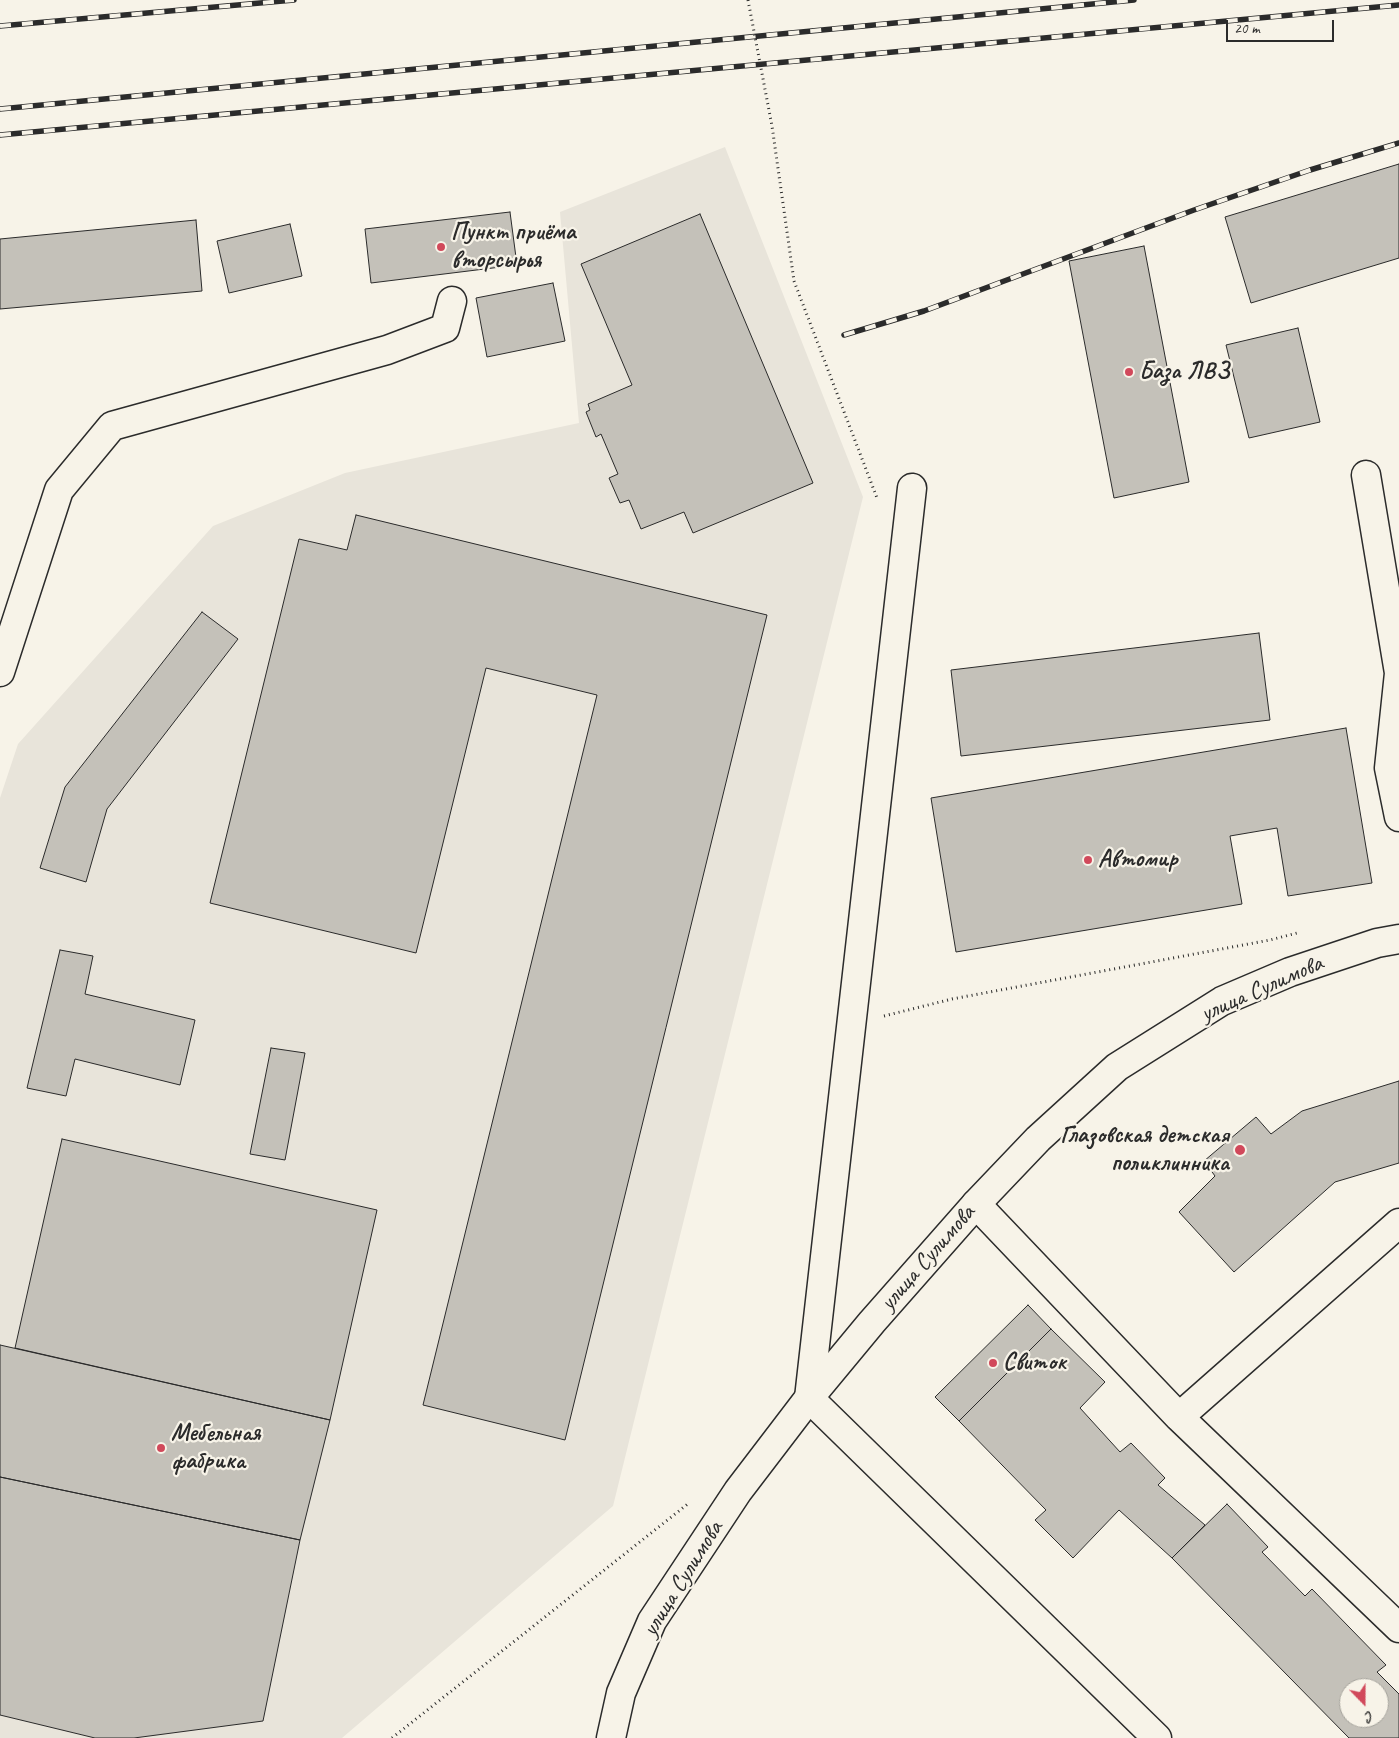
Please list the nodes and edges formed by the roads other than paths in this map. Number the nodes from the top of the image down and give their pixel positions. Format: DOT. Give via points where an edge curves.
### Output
graph roads {
  1 [pos="452,302"];
  2 [pos="1366,475"];
  3 [pos="912,488"];
  4 [pos="0,672"];
  5 [pos="1399,817"];
  6 [pos="1399,939"];
  7 [pos="976,1204"];
  8 [pos="1399,1224"];
  9 [pos="810,1398"];
  10 [pos="1179,1417"];
  11 [pos="1399,1628"];
  12 [pos="611,1738"];
  13 [pos="1157,1738"];
  1 -- 4 [label="main road" via="445,328 387,350 112,426 58,490"];
  2 -- 5 [label="main road" via="1399,673 1389,768"];
  3 -- 9 [label="main road"];
  6 -- 7 [label="main road, улица Сулимова" via="1377,943 1290,972 1222,1001 1117,1067 1038,1139"];
  7 -- 9 [label="main road, улица Сулимова"];
  7 -- 10 [label="main road"];
  8 -- 10 [label="main road"];
  9 -- 12 [label="main road, улица Сулимова" via="738,1491 652,1621 621,1693"];
  9 -- 13 [label="main road"];
  10 -- 11 [label="main road"];
}
